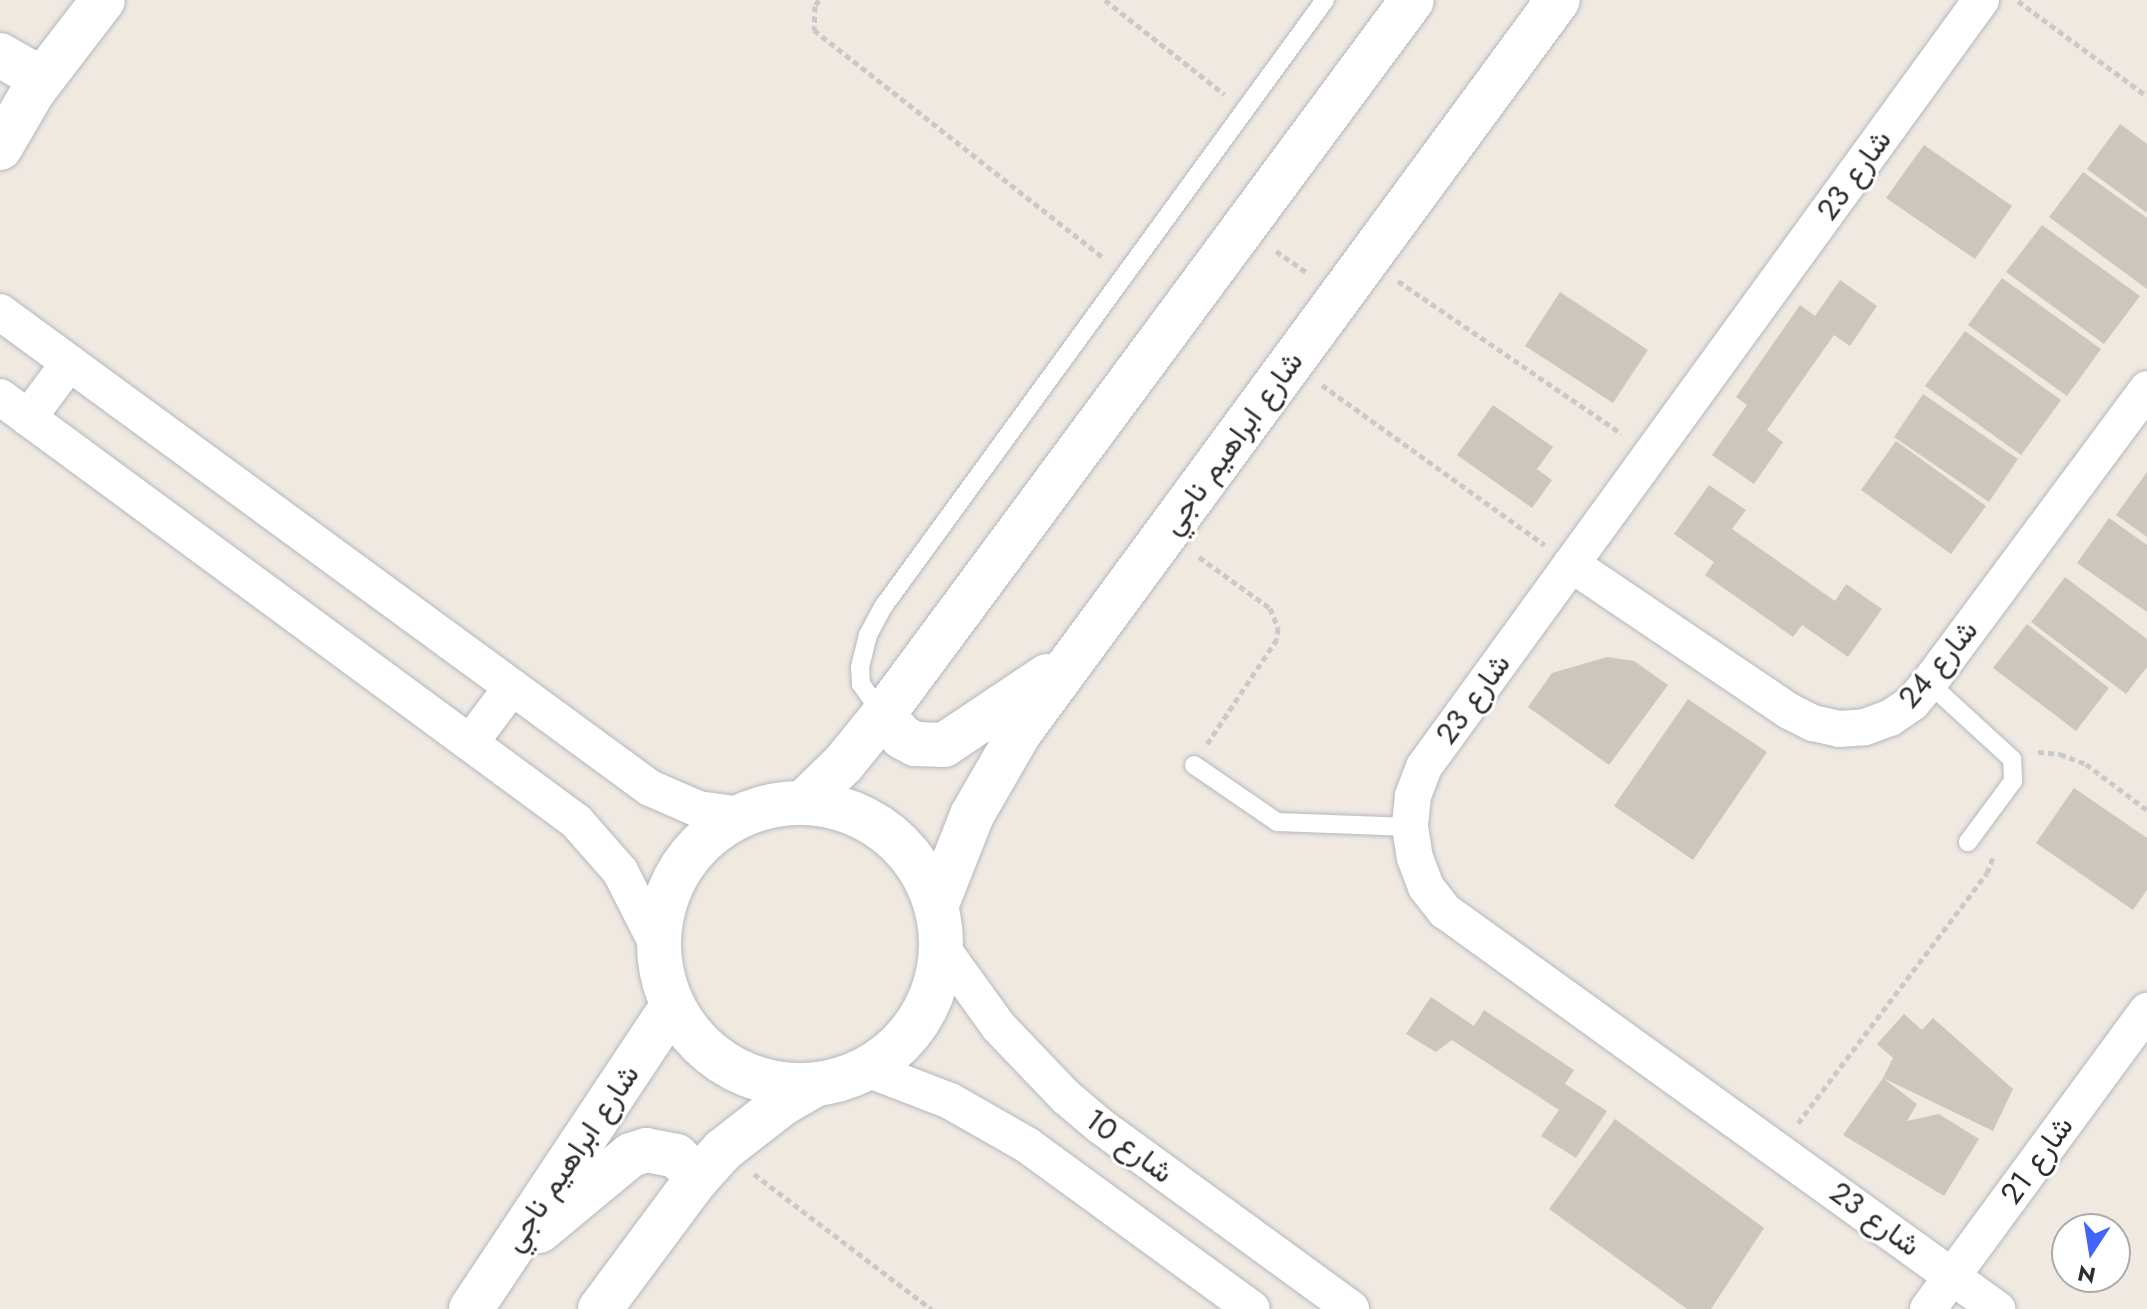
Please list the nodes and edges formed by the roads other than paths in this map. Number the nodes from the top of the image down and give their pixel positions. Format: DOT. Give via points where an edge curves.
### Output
graph roads {
  1 [pos="103,0"];
  2 [pos="1325,0"];
  3 [pos="1412,0"];
  4 [pos="1558,0"];
  5 [pos="1981,0"];
  6 [pos="0,55"];
  7 [pos="34,90"];
  8 [pos="0,148"];
  9 [pos="0,312"];
  10 [pos="69,363"];
  11 [pos="2147,389"];
  12 [pos="14,407"];
  13 [pos="1571,564"];
  14 [pos="1077,655"];
  15 [pos="1929,683"];
  16 [pos="512,687"];
  17 [pos="883,715"];
  18 [pos="470,743"];
  19 [pos="1194,765"];
  20 [pos="804,802"];
  21 [pos="740,815"];
  22 [pos="1410,827"];
  23 [pos="1968,842"];
  24 [pos="937,904"];
  25 [pos="657,944"];
  26 [pos="942,948"];
  27 [pos="672,1007"];
  28 [pos="2147,1011"];
  29 [pos="867,1069"];
  30 [pos="815,1085"];
  31 [pos="1099,1125"];
  32 [pos="709,1166"];
  33 [pos="1063,1172"];
  34 [pos="504,1259"];
  35 [pos="1952,1276"];
  36 [pos="471,1309"];
  37 [pos="600,1309"];
  38 [pos="1252,1309"];
  39 [pos="1351,1309"];
  40 [pos="1928,1309"];
  41 [pos="1997,1309"];
  1 -- 7 [label="street"];
  2 -- 17 [label="lane" via="883,607 860,667 861,684"];
  3 -- 17 [label="street"];
  4 -- 14 [label="street, شارع ابراهيم ناجي"];
  5 -- 13 [label="street, شارع 23"];
  6 -- 7 [label="street" via="26,70"];
  7 -- 8 [label="street"];
  9 -- 10 [label="street"];
  10 -- 12 [label="street"];
  10 -- 16 [label="street"];
  11 -- 15 [label="street, شارع 24"];
  12 -- 18 [label="street"];
  13 -- 15 [label="street, شارع 24" via="1813,723 1865,727 1912,703"];
  13 -- 22 [label="street, شارع 23" via="1424,767 1413,796"];
  14 -- 17 [label="street" via="944,745 915,744"];
  14 -- 24 [label="street, شارع ابراهيم ناجي" via="995,773 972,815"];
  15 -- 23 [label="lane" via="2012,759 2013,781"];
  16 -- 18 [label="street"];
  16 -- 21 [label="street" via="650,788 698,809"];
  17 -- 20 [label="street"];
  18 -- 25 [label="street" via="576,821 599,845 641,906"];
  19 -- 22 [label="lane" via="1277,822"];
  20 -- 21 [label="street"];
  20 -- 24 [label="street" via="839,808 872,822 900,843"];
  21 -- 25 [label="street" via="690,854 672,881"];
  22 -- 35 [label="street, شارع 23" via="1426,887 1445,911"];
  24 -- 26 [label="street"];
  25 -- 27 [label="street"];
  26 -- 29 [label="street" via="936,985 921,1019 898,1047"];
  26 -- 31 [label="street, شارع 10" via="1007,1037"];
  27 -- 30 [label="street" via="716,1059 780,1084"];
  27 -- 34 [label="street, شارع ابراهيم ناجي"];
  28 -- 35 [label="street, شارع 21"];
  29 -- 30 [label="street"];
  29 -- 33 [label="street, شارع 10" via="950,1101"];
  30 -- 32 [label="street" via="782,1104"];
  31 -- 33 [label="street"];
  31 -- 39 [label="street, شارع 10"];
  32 -- 34 [label="street" via="688,1167 662,1151 631,1155"];
  32 -- 37 [label="street"];
  33 -- 38 [label="street, شارع 10"];
  34 -- 36 [label="street, شارع ابراهيم ناجي"];
  35 -- 40 [label="street, شارع 21"];
  35 -- 41 [label="street, شارع 23"];
}
